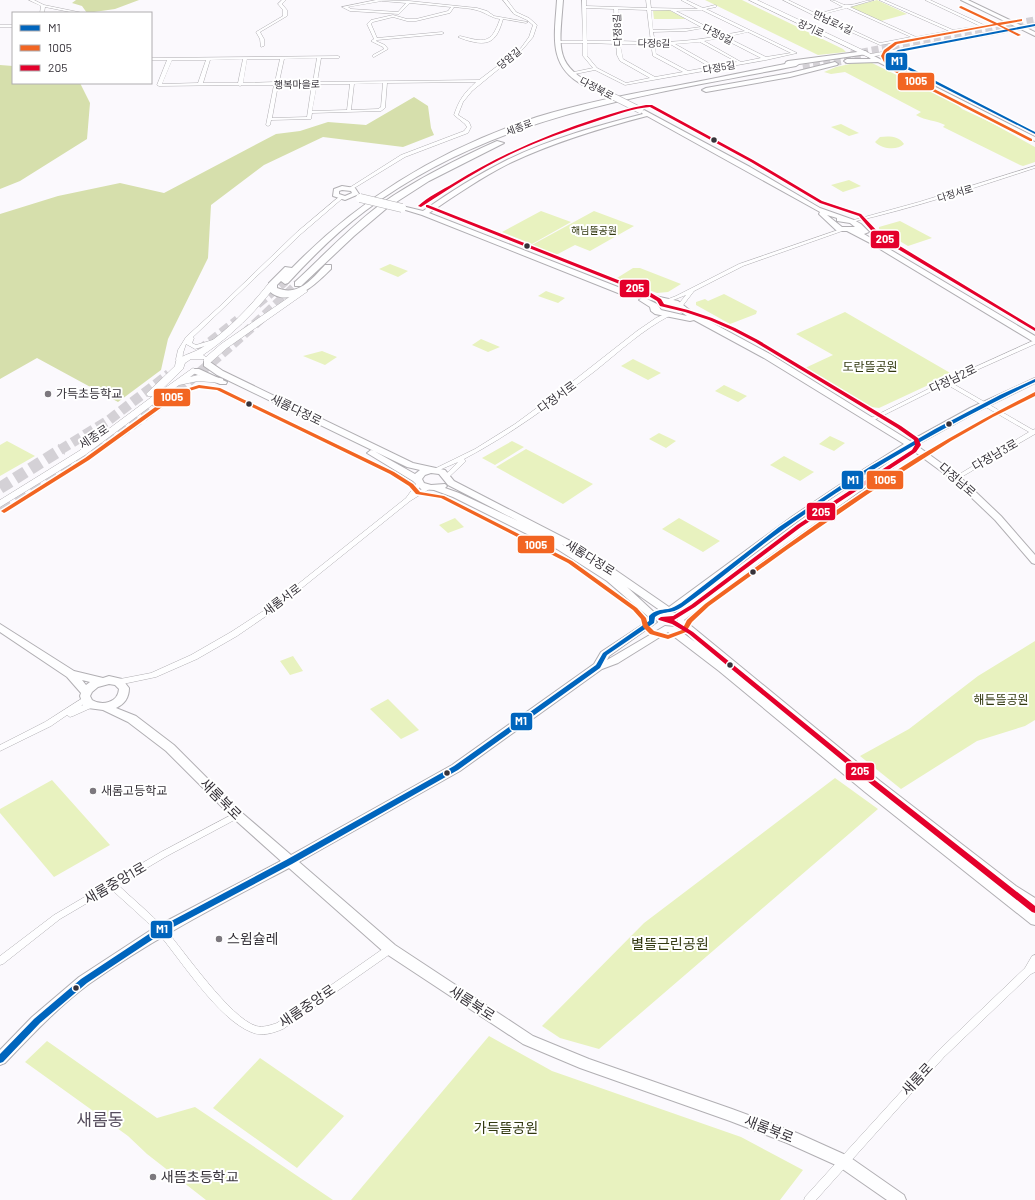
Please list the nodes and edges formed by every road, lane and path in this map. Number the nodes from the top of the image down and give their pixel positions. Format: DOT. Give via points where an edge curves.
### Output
graph roads {
  1 [pos="31,0"];
  2 [pos="284,0"];
  3 [pos="505,0"];
  4 [pos="560,0"];
  5 [pos="584,0"];
  6 [pos="648,0"];
  7 [pos="683,0"];
  8 [pos="752,0"];
  9 [pos="763,0"];
  10 [pos="785,0"];
  11 [pos="832,0"];
  12 [pos="872,0"];
  13 [pos="881,0"];
  14 [pos="937,0"];
  15 [pos="964,0"];
  16 [pos="930,1"];
  17 [pos="409,2"];
  18 [pos="43,6"];
  19 [pos="453,6"];
  20 [pos="715,6"];
  21 [pos="584,7"];
  22 [pos="616,7"];
  23 [pos="846,7"];
  24 [pos="648,8"];
  25 [pos="670,9"];
  26 [pos="703,9"];
  27 [pos="42,12"];
  28 [pos="76,12"];
  29 [pos="399,13"];
  30 [pos="816,15"];
  31 [pos="393,16"];
  32 [pos="502,18"];
  33 [pos="534,23"];
  34 [pos="1,24"];
  35 [pos="1035,24"];
  36 [pos="12,26"];
  37 [pos="705,27"];
  38 [pos="1020,27"];
  39 [pos="651,31"];
  40 [pos="748,31"];
  41 [pos="952,31"];
  42 [pos="442,33"];
  43 [pos="1035,34"];
  44 [pos="460,37"];
  45 [pos="724,37"];
  46 [pos="916,38"];
  47 [pos="376,39"];
  48 [pos="701,41"];
  49 [pos="851,41"];
  50 [pos="559,42"];
  51 [pos="586,42"];
  52 [pos="619,42"];
  53 [pos="843,42"];
  54 [pos="653,43"];
  55 [pos="670,43"];
  56 [pos="262,46"];
  57 [pos="896,49"];
  58 [pos="872,54"];
  59 [pos="374,56"];
  60 [pos="338,57"];
  61 [pos="245,58"];
  62 [pos="282,58"];
  63 [pos="319,58"];
  64 [pos="152,59"];
  65 [pos="170,59"];
  66 [pos="208,59"];
  67 [pos="766,59"];
  68 [pos="844,59"];
  69 [pos="741,63"];
  70 [pos="801,66"];
  71 [pos="897,66"];
  72 [pos="714,68"];
  73 [pos="596,69"];
  74 [pos="688,73"];
  75 [pos="570,74"];
  76 [pos="655,79"];
  77 [pos="481,81"];
  78 [pos="352,82"];
  79 [pos="385,82"];
  80 [pos="314,83"];
  81 [pos="276,84"];
  82 [pos="200,85"];
  83 [pos="240,85"];
  84 [pos="350,111"];
  85 [pos="311,112"];
  86 [pos="649,114"];
  87 [pos="270,119"];
  88 [pos="268,125"];
  89 [pos="1035,133"];
  90 [pos="1035,139"];
  91 [pos="443,160"];
  92 [pos="1035,167"];
  93 [pos="355,194"];
  94 [pos="342,198"];
  95 [pos="818,209"];
  96 [pos="424,213"];
  97 [pos="874,217"];
  98 [pos="849,220"];
  99 [pos="835,225"];
  100 [pos="859,226"];
  101 [pos="846,230"];
  102 [pos="824,235"];
  103 [pos="873,241"];
  104 [pos="285,281"];
  105 [pos="272,285"];
  106 [pos="301,288"];
  107 [pos="694,289"];
  108 [pos="621,291"];
  109 [pos="664,301"];
  110 [pos="654,308"];
  111 [pos="680,308"];
  112 [pos="670,314"];
  113 [pos="719,332"];
  114 [pos="637,334"];
  115 [pos="192,335"];
  116 [pos="224,337"];
  117 [pos="1035,340"];
  118 [pos="193,357"];
  119 [pos="207,362"];
  120 [pos="180,365"];
  121 [pos="194,371"];
  122 [pos="1035,380"];
  123 [pos="220,381"];
  124 [pos="946,382"];
  125 [pos="1035,385"];
  126 [pos="174,386"];
  127 [pos="988,406"];
  128 [pos="872,419"];
  129 [pos="1034,432"];
  130 [pos="913,446"];
  131 [pos="472,452"];
  132 [pos="433,470"];
  133 [pos="447,478"];
  134 [pos="956,478"];
  135 [pos="418,481"];
  136 [pos="432,488"];
  137 [pos="0,496"];
  138 [pos="408,500"];
  139 [pos="0,504"];
  140 [pos="1035,561"];
  141 [pos="668,610"];
  142 [pos="652,619"];
  143 [pos="681,620"];
  144 [pos="0,627"];
  145 [pos="668,629"];
  146 [pos="598,666"];
  147 [pos="71,674"];
  148 [pos="103,681"];
  149 [pos="122,689"];
  150 [pos="87,699"];
  151 [pos="105,707"];
  152 [pos="132,719"];
  153 [pos="0,748"];
  154 [pos="237,815"];
  155 [pos="289,862"];
  156 [pos="112,885"];
  157 [pos="1035,904"];
  158 [pos="1035,920"];
  159 [pos="161,930"];
  160 [pos="390,949"];
  161 [pos="1035,959"];
  162 [pos="0,961"];
  163 [pos="1032,970"];
  164 [pos="0,1059"];
  165 [pos="842,1161"];
  166 [pos="808,1200"];
  167 [pos="899,1200"];
  1 -- 18 [label="street"];
  2 -- 56 [label="street" via="280,4 285,10 285,16 258,32"];
  3 -- 33 [label="street" via="515,13"];
  4 -- 50 [label="street, 다정북로"];
  5 -- 21 [label="street, 다정5길"];
  6 -- 24 [label="street"];
  7 -- 26 [label="street, 다정5길"];
  8 -- 53 [label="main road, 장기로"];
  9 -- 49 [label="main road, 장기로"];
  10 -- 30 [label="street, 만남로4길"];
  11 -- 23 [label="street"];
  12 -- 23 [label="street"];
  13 -- 41 [label="street"];
  14 -- 16 [label="street"];
  15 -- 38 [label="street"];
  16 -- 41 [label="street" via="984,25"];
  17 -- 19 [label="street"];
  17 -- 29 [label="street"];
  17 -- 29 [label="street" via="377,0 344,7 350,10"];
  18 -- 27 [label="street"];
  18 -- 28 [label="street"];
  19 -- 31 [label="street" via="449,12 421,19 407,20"];
  19 -- 32 [label="street" via="477,8 493,17"];
  20 -- 26 [label="street"];
  21 -- 22 [label="street"];
  21 -- 51 [label="street, 다정5길"];
  22 -- 24 [label="street"];
  22 -- 52 [label="street, 다정8길"];
  23 -- 30 [label="street"];
  23 -- 46 [label="street"];
  24 -- 25 [label="street"];
  24 -- 39 [label="street"];
  25 -- 26 [label="street"];
  25 -- 37 [label="street, 다정9길"];
  26 -- 40 [label="street, 다정5길"];
  29 -- 31 [label="street"];
  30 -- 46 [label="street, 만남로4길" via="880,44"];
  31 -- 47 [label="street" via="369,24"];
  32 -- 33 [label="street"];
  32 -- 44 [label="street" via="497,31 489,40 482,43"];
  33 -- 77 [label="street, 당암길" via="535,29 524,47"];
  34 -- 36 [label="street"];
  35 -- 38 [label="main road"];
  37 -- 39 [label="street"];
  37 -- 45 [label="street, 다정9길"];
  38 -- 43 [label="street"];
  38 -- 57 [label="main road"];
  39 -- 54 [label="street"];
  40 -- 45 [label="street, 다정6길"];
  40 -- 67 [label="street, 다정5길" via="795,53"];
  41 -- 46 [label="street"];
  42 -- 47 [label="street"];
  45 -- 48 [label="street, 다정6길"];
  45 -- 67 [label="street, 다정9길"];
  47 -- 59 [label="street" via="373,41 386,49"];
  48 -- 55 [label="street, 다정6길"];
  48 -- 69 [label="street"];
  49 -- 57 [label="main road" via="874,48"];
  49 -- 58 [label="main road, 장기로"];
  50 -- 51 [label="street, 다정6길"];
  50 -- 75 [label="street, 다정북로" via="562,63"];
  51 -- 52 [label="street, 다정6길"];
  51 -- 73 [label="street, 다정5길" via="585,56"];
  52 -- 54 [label="street, 다정6길"];
  52 -- 76 [label="street, 다정8길" via="617,49 621,60"];
  53 -- 58 [label="main road, 장기로"];
  53 -- 68 [label="main road" via="852,52"];
  54 -- 55 [label="street, 다정6길"];
  54 -- 74 [label="street" via="656,58"];
  55 -- 72 [label="street"];
  57 -- 58 [label="main road"];
  57 -- 71 [label="main road" via="891,56"];
  58 -- 68 [label="highway"];
  58 -- 71 [label="street"];
  58 -- 71 [label="street"];
  60 -- 63 [label="street"];
  61 -- 62 [label="street"];
  61 -- 66 [label="street"];
  61 -- 83 [label="street"];
  62 -- 63 [label="street"];
  62 -- 81 [label="street"];
  63 -- 80 [label="street"];
  64 -- 65 [label="street"];
  65 -- 66 [label="street"];
  65 -- 82 [label="street, 행복마을로" via="159,85"];
  66 -- 82 [label="street"];
  67 -- 69 [label="street, 다정5길"];
  68 -- 70 [label="highway"];
  68 -- 70 [label="highway"];
  68 -- 71 [label="street" via="868,60"];
  69 -- 72 [label="street, 다정5길"];
  70 -- 91 [label="highway, 세종로" via="626,97 578,109 505,132"];
  70 -- 106 [label="highway, 세종로" via="628,102 516,136 438,174 373,224"];
  71 -- 89 [label="street"];
  71 -- 90 [label="street"];
  72 -- 74 [label="street, 다정5길"];
  73 -- 75 [label="street"];
  73 -- 76 [label="street, 다정5길" via="625,84"];
  74 -- 76 [label="street, 다정5길"];
  75 -- 86 [label="street, 다정북로, bridge"];
  77 -- 79 [label="street, 행복마을로"];
  77 -- 93 [label="street, 당암길" via="469,90 457,108 456,115 469,127 466,132 403,156"];
  78 -- 79 [label="street, 행복마을로"];
  78 -- 80 [label="street, 행복마을로"];
  78 -- 84 [label="street"];
  79 -- 84 [label="street" via="383,108"];
  80 -- 81 [label="street, 행복마을로"];
  80 -- 85 [label="street"];
  81 -- 83 [label="street, 행복마을로"];
  81 -- 87 [label="street"];
  82 -- 83 [label="street, 행복마을로"];
  84 -- 85 [label="street"];
  85 -- 87 [label="street" via="309,118"];
  86 -- 95 [label="street, 다정북로"];
  86 -- 96 [label="street" via="534,151 475,180"];
  87 -- 88 [label="street"];
  91 -- 104 [label="highway, 세종로" via="407,180 341,225"];
  91 -- 105 [label="highway" via="400,180 342,219"];
  92 -- 97 [label="street, 다정서로"];
  93 -- 94 [label="street"];
  93 -- 96 [label="street, bridge"];
  94 -- 115 [label="street" via="299,234"];
  95 -- 98 [label="street"];
  95 -- 99 [label="street"];
  96 -- 108 [label="street"];
  97 -- 98 [label="street"];
  97 -- 100 [label="street"];
  98 -- 99 [label="street"];
  98 -- 100 [label="street"];
  99 -- 101 [label="street"];
  99 -- 102 [label="street"];
  100 -- 101 [label="street"];
  100 -- 103 [label="street"];
  101 -- 102 [label="street"];
  101 -- 103 [label="street"];
  102 -- 107 [label="street" via="741,265"];
  103 -- 117 [label="street"];
  105 -- 106 [label="highway" via="273,290 287,295"];
  105 -- 116 [label="main road" via="254,309"];
  106 -- 119 [label="main road" via="224,346"];
  107 -- 109 [label="street"];
  107 -- 111 [label="street"];
  108 -- 109 [label="street"];
  108 -- 110 [label="street"];
  109 -- 110 [label="street"];
  109 -- 111 [label="street" via="674,303"];
  110 -- 112 [label="street" via="658,312"];
  110 -- 114 [label="street" via="653,317"];
  111 -- 112 [label="street" via="676,313"];
  111 -- 113 [label="street"];
  112 -- 113 [label="street"];
  112 -- 114 [label="street"];
  113 -- 128 [label="street, 다정남로" via="766,356"];
  114 -- 131 [label="street, 다정서로" via="562,394"];
  115 -- 116 [label="street" via="189,344 195,347"];
  115 -- 118 [label="street" via="185,349"];
  115 -- 120 [label="street" via="183,343 179,355"];
  116 -- 118 [label="main road"];
  117 -- 124 [label="street, 다정남2로"];
  118 -- 119 [label="main road" via="202,357"];
  118 -- 120 [label="main road" via="185,359"];
  119 -- 121 [label="main road, 세종로" via="204,368"];
  119 -- 132 [label="street, 새롬다정로" via="220,374 410,464"];
  120 -- 121 [label="main road" via="183,370"];
  120 -- 137 [label="main road, 세종로" via="164,384 124,417"];
  121 -- 123 [label="street, 새롬다정로"];
  121 -- 126 [label="main road, 세종로"];
  122 -- 127 [label="street"];
  123 -- 126 [label="main road" via="198,378"];
  123 -- 135 [label="street, 새롬다정로" via="396,466"];
  124 -- 127 [label="street"];
  124 -- 128 [label="street, 다정남2로"];
  125 -- 127 [label="street"];
  126 -- 139 [label="main road, 세종로" via="82,454"];
  127 -- 129 [label="street"];
  127 -- 130 [label="street"];
  128 -- 130 [label="street, 다정남로"];
  129 -- 134 [label="street, 다정남3로"];
  130 -- 134 [label="street, 다정남로"];
  130 -- 141 [label="street" via="794,519"];
  130 -- 143 [label="street" via="756,561"];
  131 -- 132 [label="street"];
  131 -- 133 [label="street"];
  132 -- 133 [label="street, 새롬다정로" via="442,472"];
  132 -- 135 [label="street" via="423,472"];
  133 -- 136 [label="street" via="443,485"];
  133 -- 141 [label="street, 새롬다정로" via="458,487 579,549"];
  134 -- 140 [label="street, 다정남로" via="998,518"];
  135 -- 136 [label="street, 새롬다정로"];
  135 -- 138 [label="street"];
  136 -- 138 [label="street, 새롬서로"];
  136 -- 142 [label="street, 새롬다정로" via="456,494 574,555 640,603"];
  138 -- 149 [label="street, 새롬서로" via="270,610 234,634 194,657"];
  141 -- 142 [label="street" via="654,613"];
  141 -- 143 [label="street" via="678,613"];
  142 -- 145 [label="street" via="656,626"];
  142 -- 146 [label="street" via="606,654"];
  143 -- 145 [label="street" via="677,627"];
  143 -- 157 [label="street" via="692,634 876,784"];
  144 -- 147 [label="street"];
  145 -- 146 [label="street" via="614,661"];
  145 -- 158 [label="street" via="686,639 869,789"];
  146 -- 155 [label="street" via="456,768"];
  147 -- 148 [label="street"];
  147 -- 150 [label="street"];
  148 -- 149 [label="street"];
  148 -- 150 [label="street" via="93,685"];
  149 -- 151 [label="street" via="116,704"];
  149 -- 152 [label="street" via="126,710"];
  150 -- 151 [label="street, 새롬북로"];
  150 -- 153 [label="street" via="48,724"];
  151 -- 152 [label="street, 새롬북로"];
  152 -- 154 [label="street, 새롬북로" via="170,748"];
  154 -- 155 [label="street, 새롬북로"];
  154 -- 156 [label="street, 새롬중앙1로"];
  155 -- 159 [label="street"];
  155 -- 160 [label="street, 새롬북로"];
  156 -- 159 [label="street, 새롬중앙로"];
  156 -- 162 [label="street, 새롬중앙1로" via="56,917"];
  159 -- 160 [label="street, 새롬중앙로" via="229,1010 242,1023 254,1029 269,1030 280,1026"];
  159 -- 164 [label="street" via="84,981 37,1021"];
  160 -- 165 [label="street, 새롬북로" via="528,1040 585,1064 792,1138"];
  161 -- 163 [label="street, 새롬로"];
  163 -- 165 [label="street, 새롬로" via="941,1054"];
  165 -- 166 [label="street, 새롬로"];
  165 -- 167 [label="street, 새롬북로"];
}
